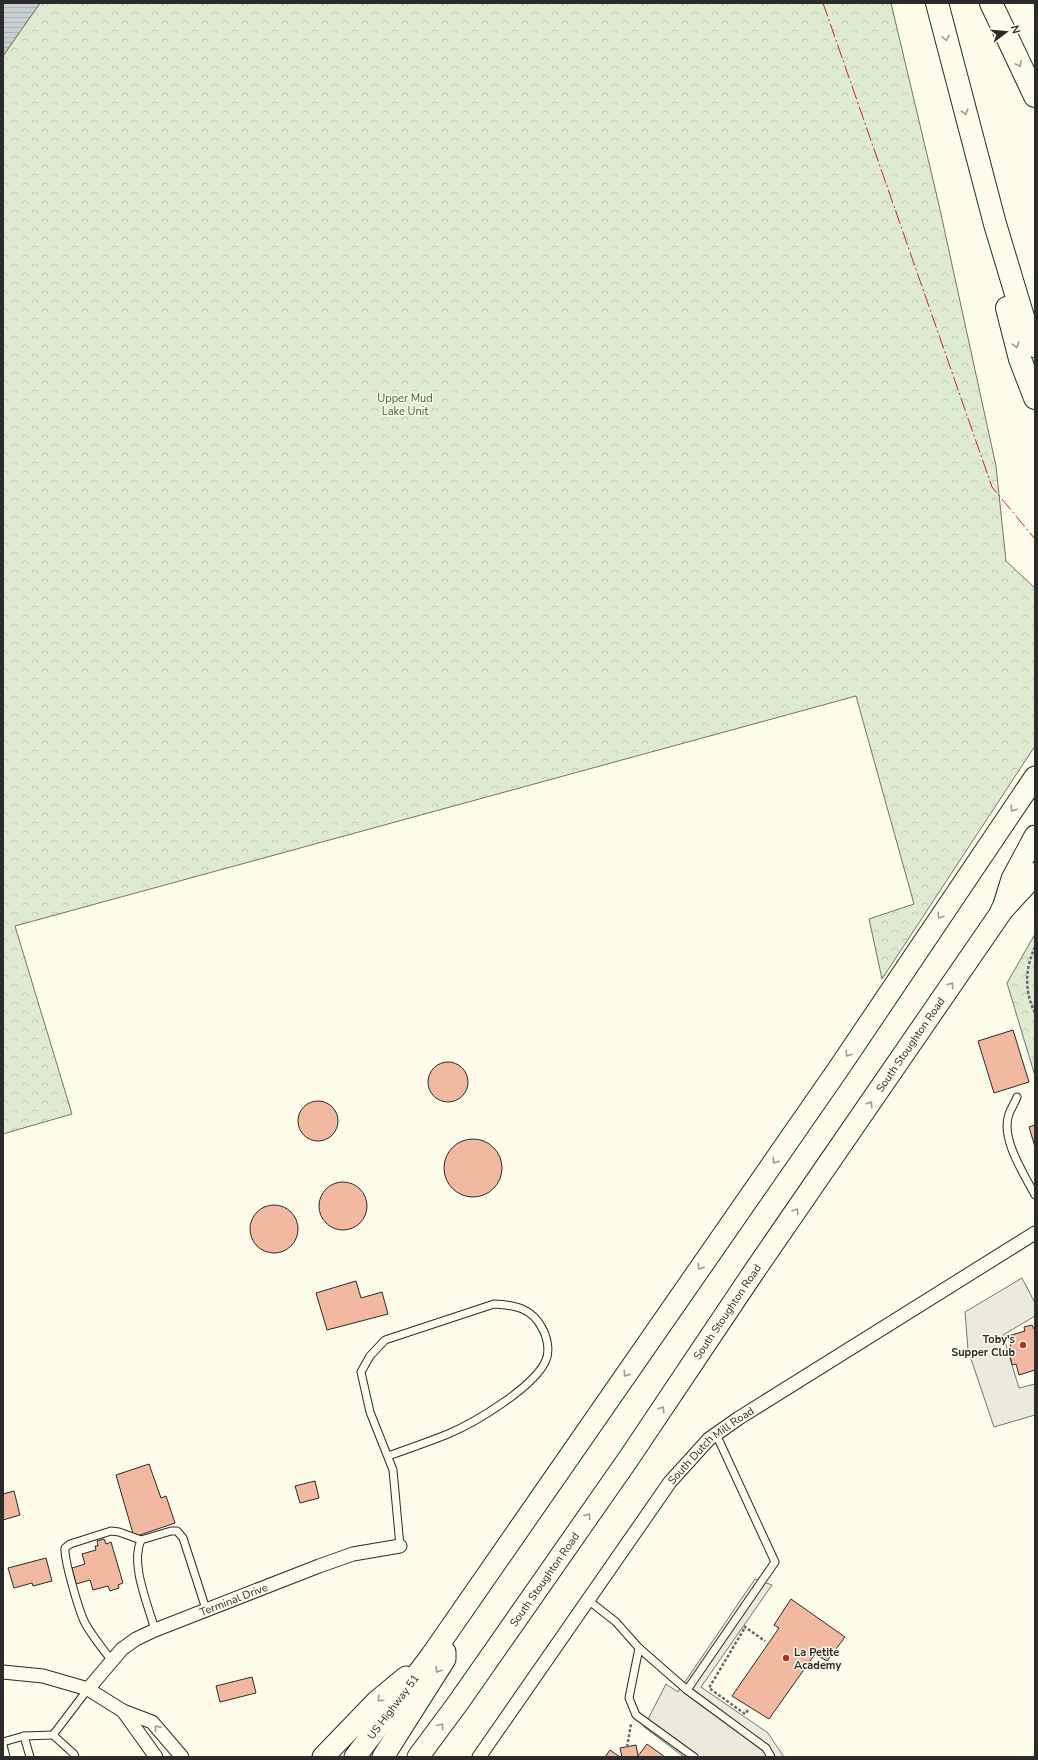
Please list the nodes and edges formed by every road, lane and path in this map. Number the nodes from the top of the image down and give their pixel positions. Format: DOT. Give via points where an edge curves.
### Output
graph roads {
  1 [pos="937,3"];
  2 [pos="991,3"];
  3 [pos="1035,96"];
  4 [pos="995,224"];
  5 [pos="1035,346"];
  6 [pos="1035,398"];
  7 [pos="1035,777"];
  8 [pos="1035,836"];
  9 [pos="1035,866"];
  10 [pos="1035,874"];
  11 [pos="1002,910"];
  12 [pos="1035,947"];
  13 [pos="1035,1012"];
  14 [pos="1017,1097"];
  15 [pos="1035,1195"];
  16 [pos="1035,1232"];
  17 [pos="716,1434"];
  18 [pos="388,1456"];
  19 [pos="141,1540"];
  20 [pos="400,1546"];
  21 [pos="588,1600"];
  22 [pos="206,1609"];
  23 [pos="749,1620"];
  24 [pos="745,1627"];
  25 [pos="155,1630"];
  26 [pos="446,1633"];
  27 [pos="764,1641"];
  28 [pos="639,1648"];
  29 [pos="431,1656"];
  30 [pos="112,1661"];
  31 [pos="3,1672"];
  32 [pos="88,1689"];
  33 [pos="687,1690"];
  34 [pos="748,1710"];
  35 [pos="123,1711"];
  36 [pos="636,1728"];
  37 [pos="54,1735"];
  38 [pos="24,1736"];
  39 [pos="3,1742"];
  40 [pos="3,1745"];
  41 [pos="627,1747"];
  42 [pos="6,1757"];
  43 [pos="30,1757"];
  44 [pos="75,1757"];
  45 [pos="156,1757"];
  46 [pos="182,1757"];
  47 [pos="323,1757"];
  48 [pos="355,1757"];
  49 [pos="383,1757"];
  50 [pos="418,1757"];
  51 [pos="479,1757"];
  52 [pos="694,1757"];
  53 [pos="771,1757"];
  1 -- 4 [label="highway, one-way"];
  2 -- 3 [label="highway, one-way"];
  4 -- 5 [label="highway" via="1023,317"];
  4 -- 6 [label="highway, one-way" via="1007,313"];
  7 -- 26 [label="main road, one-way" via="838,1068"];
  8 -- 11 [label="main road" via="1012,879"];
  9 -- 11 [label="main road, South Stoughton Road"];
  10 -- 11 [label="highway"];
  50 -- 11 [label="main road, South Stoughton Road, one-way" via="463,1697 629,1458"];
  12 -- 13 [label="path" via="1026,977 1027,992"];
  14 -- 15 [label="lane" via="1008,1115 1007,1134"];
  16 -- 17 [label="street, South Dutch Mill Road"];
  17 -- 21 [label="street, South Dutch Mill Road" via="670,1482"];
  17 -- 33 [label="lane" via="775,1562"];
  18 -- 18 [label="lane" via="370,1412 361,1372 370,1356 385,1340 494,1304 524,1309 537,1319 545,1333 548,1347 547,1360 536,1375 507,1400 481,1417 449,1434"];
  18 -- 20 [label="lane" via="394,1470"];
  19 -- 22 [label="lane" via="171,1531 177,1532 183,1538"];
  19 -- 25 [label="lane" via="138,1548 138,1567"];
  19 -- 30 [label="lane" via="111,1531 70,1544 65,1548 85,1623"];
  20 -- 22 [label="street, Terminal Drive" via="353,1554"];
  21 -- 28 [label="lane" via="616,1622"];
  21 -- 51 [label="street, South Dutch Mill Road"];
  22 -- 25 [label="street, Terminal Drive"];
  23 -- 24 [label="path"];
  24 -- 27 [label="path"];
  24 -- 34 [label="path" via="709,1688 745,1714"];
  25 -- 30 [label="street, Terminal Drive" via="122,1650"];
  26 -- 29 [label="main road"];
  26 -- 49 [label="main road, one-way" via="445,1659"];
  28 -- 33 [label="lane"];
  28 -- 52 [label="lane" via="629,1698 636,1715"];
  29 -- 47 [label="main road, one-way" via="377,1701"];
  29 -- 48 [label="main road, US Highway 51"];
  30 -- 32 [label="street, Terminal Drive"];
  31 -- 32 [label="street" via="44,1676"];
  32 -- 35 [label="street"];
  32 -- 37 [label="lane"];
  33 -- 53 [label="lane" via="766,1748"];
  35 -- 45 [label="street"];
  46 -- 35 [label="street, one-way" via="152,1722"];
  36 -- 41 [label="path" via="631,1724"];
  37 -- 38 [label="lane"];
  37 -- 44 [label="lane"];
  38 -- 39 [label="lane"];
  38 -- 43 [label="lane"];
  40 -- 42 [label="lane"];
}
